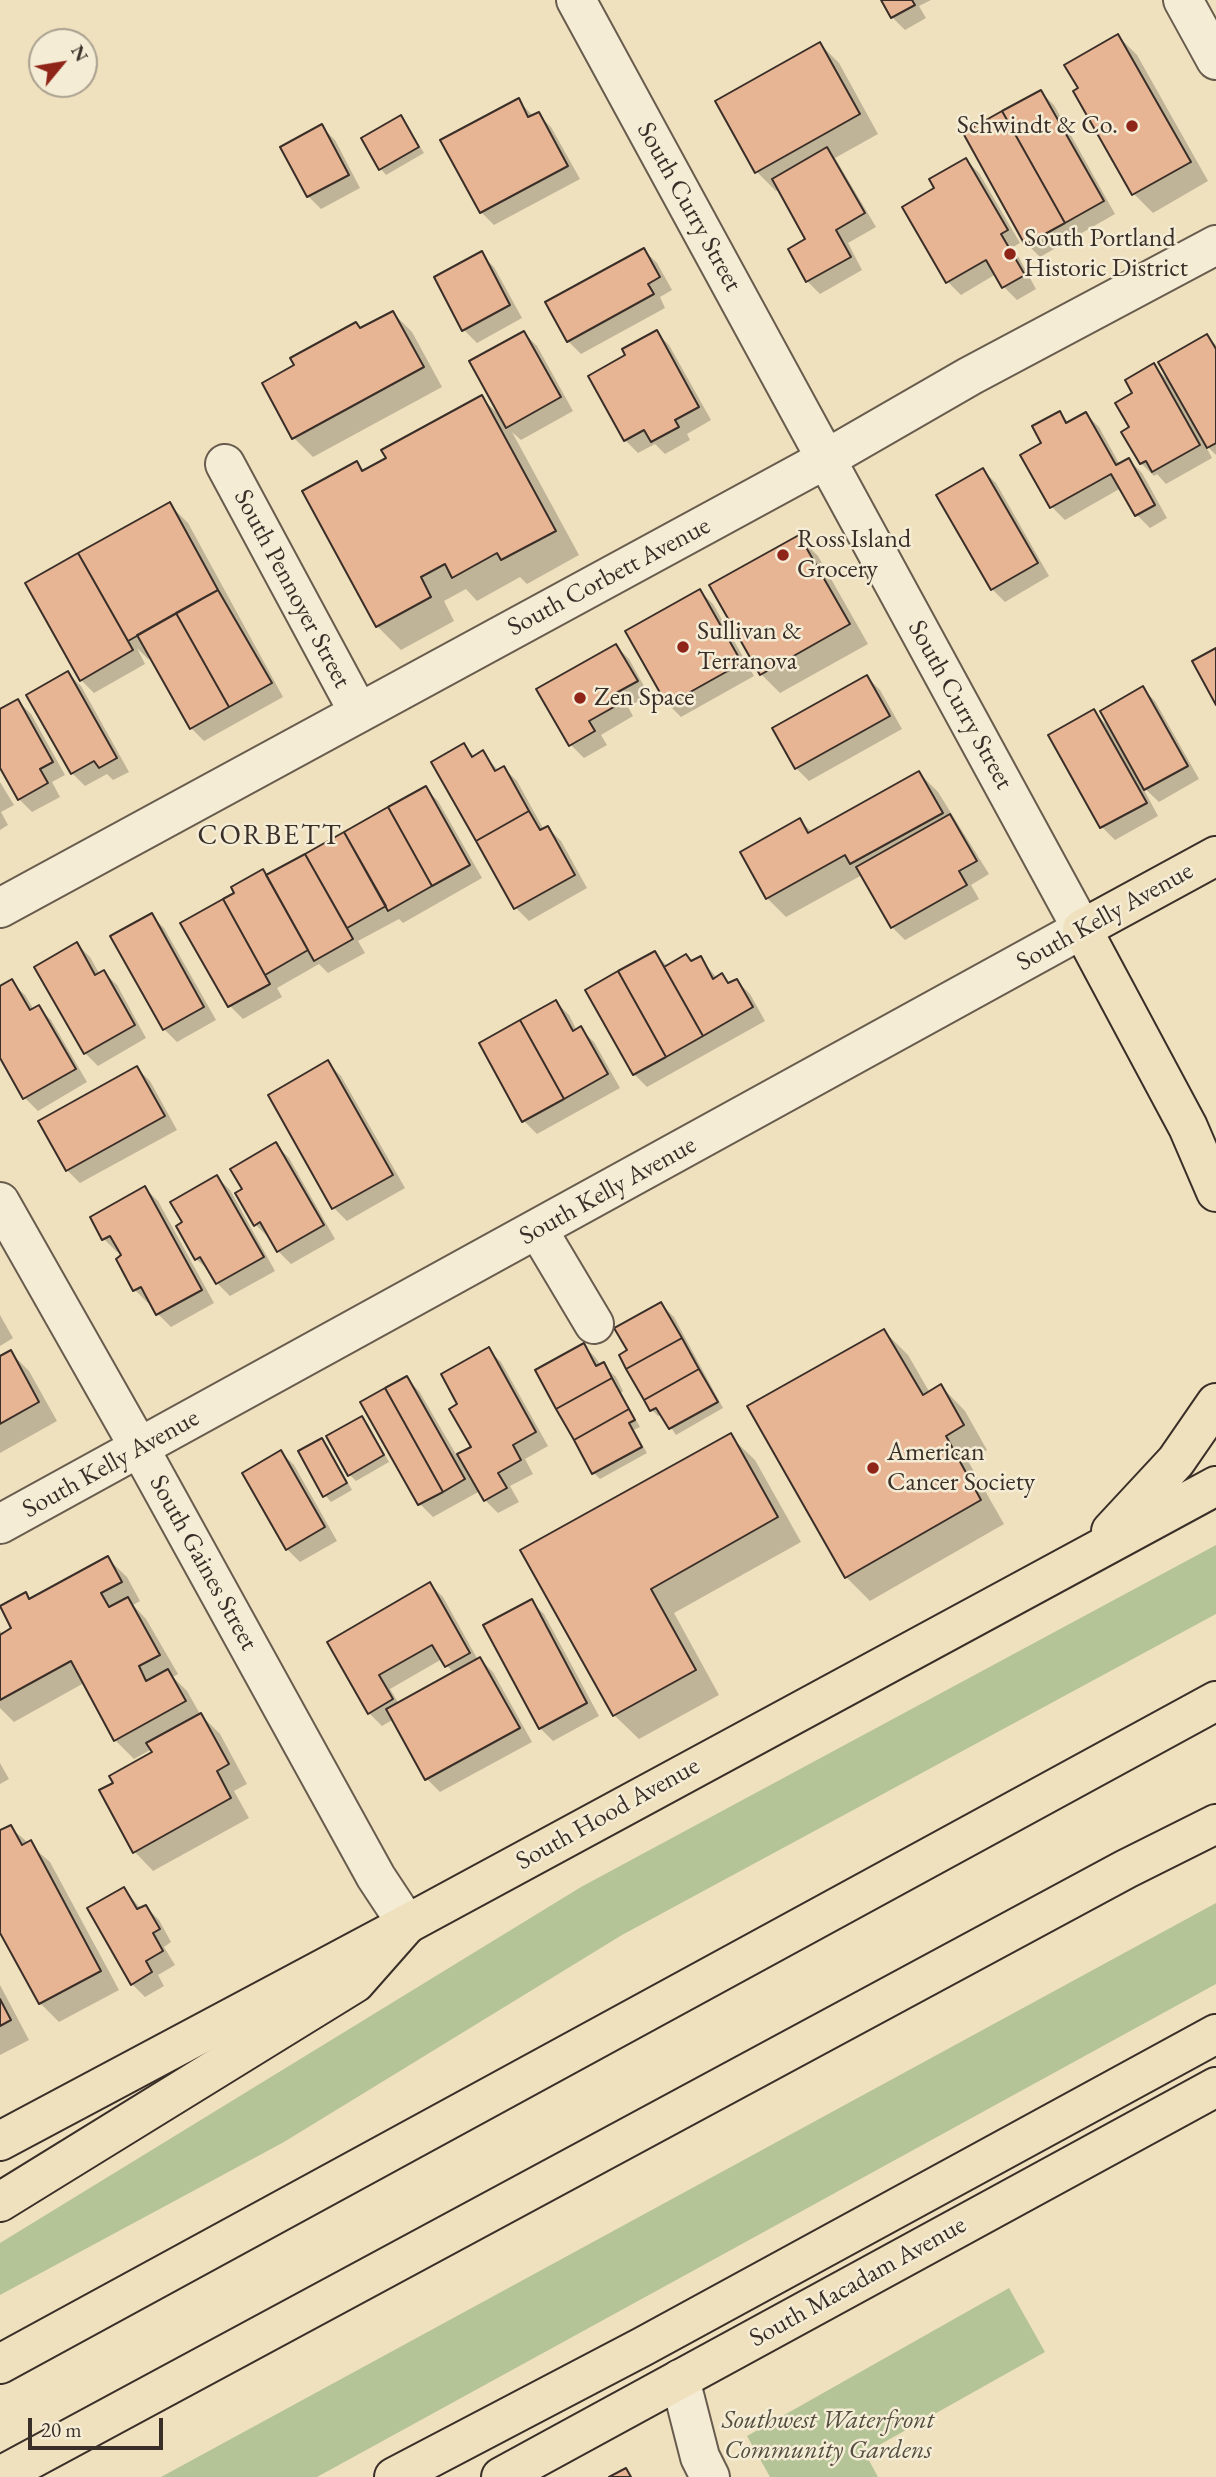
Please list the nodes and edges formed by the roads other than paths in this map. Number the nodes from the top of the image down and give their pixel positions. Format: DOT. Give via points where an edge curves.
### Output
graph roads {
  1 [pos="576,0"];
  2 [pos="1183,0"];
  3 [pos="1216,60"];
  4 [pos="1216,245"];
  5 [pos="826,459"];
  6 [pos="225,464"];
  7 [pos="359,713"];
  8 [pos="1216,856"];
  9 [pos="0,908"];
  10 [pos="1082,929"];
  11 [pos="1216,1192"];
  12 [pos="0,1202"];
  13 [pos="537,1230"];
  14 [pos="594,1324"];
  15 [pos="1216,1403"];
  16 [pos="140,1449"];
  17 [pos="1216,1486"];
  18 [pos="0,1524"];
  19 [pos="1088,1556"];
  20 [pos="1216,1701"];
  21 [pos="1216,1824"];
  22 [pos="407,1924"];
  23 [pos="1216,2034"];
  24 [pos="1216,2087"];
  25 [pos="0,2141"];
  26 [pos="0,2202"];
  27 [pos="0,2364"];
  28 [pos="680,2379"];
  29 [pos="0,2476"];
  30 [pos="394,2477"];
  31 [pos="501,2477"];
  32 [pos="709,2477"];
  1 -- 5 [label="street, South Curry Street"];
  2 -- 3 [label="street"];
  4 -- 5 [label="street, South Corbett Avenue"];
  5 -- 7 [label="street, South Corbett Avenue"];
  5 -- 10 [label="street, South Curry Street"];
  6 -- 7 [label="street, South Pennoyer Street"];
  7 -- 9 [label="street, South Corbett Avenue"];
  8 -- 10 [label="main road, South Kelly Avenue"];
  10 -- 11 [label="main road, South Curry Street" via="1188,1127"];
  10 -- 13 [label="street, South Kelly Avenue"];
  12 -- 16 [label="street, South Gaines Street"];
  13 -- 14 [label="street"];
  13 -- 16 [label="street, South Kelly Avenue"];
  15 -- 19 [label="main road" via="1176,1461"];
  16 -- 18 [label="street, South Kelly Avenue"];
  16 -- 22 [label="street, South Gaines Street" via="376,1877"];
  17 -- 19 [label="main road, South Hood Avenue"];
  19 -- 22 [label="main road, South Hood Avenue"];
  20 -- 27 [label="main road"];
  21 -- 29 [label="main road"];
  22 -- 25 [label="main road, South Hood Avenue"];
  22 -- 26 [label="main road" via="355,1983"];
  23 -- 30 [label="main road"];
  24 -- 28 [label="main road, South Macadam Avenue"];
  28 -- 31 [label="main road, South Macadam Avenue"];
  28 -- 32 [label="street"];
}
